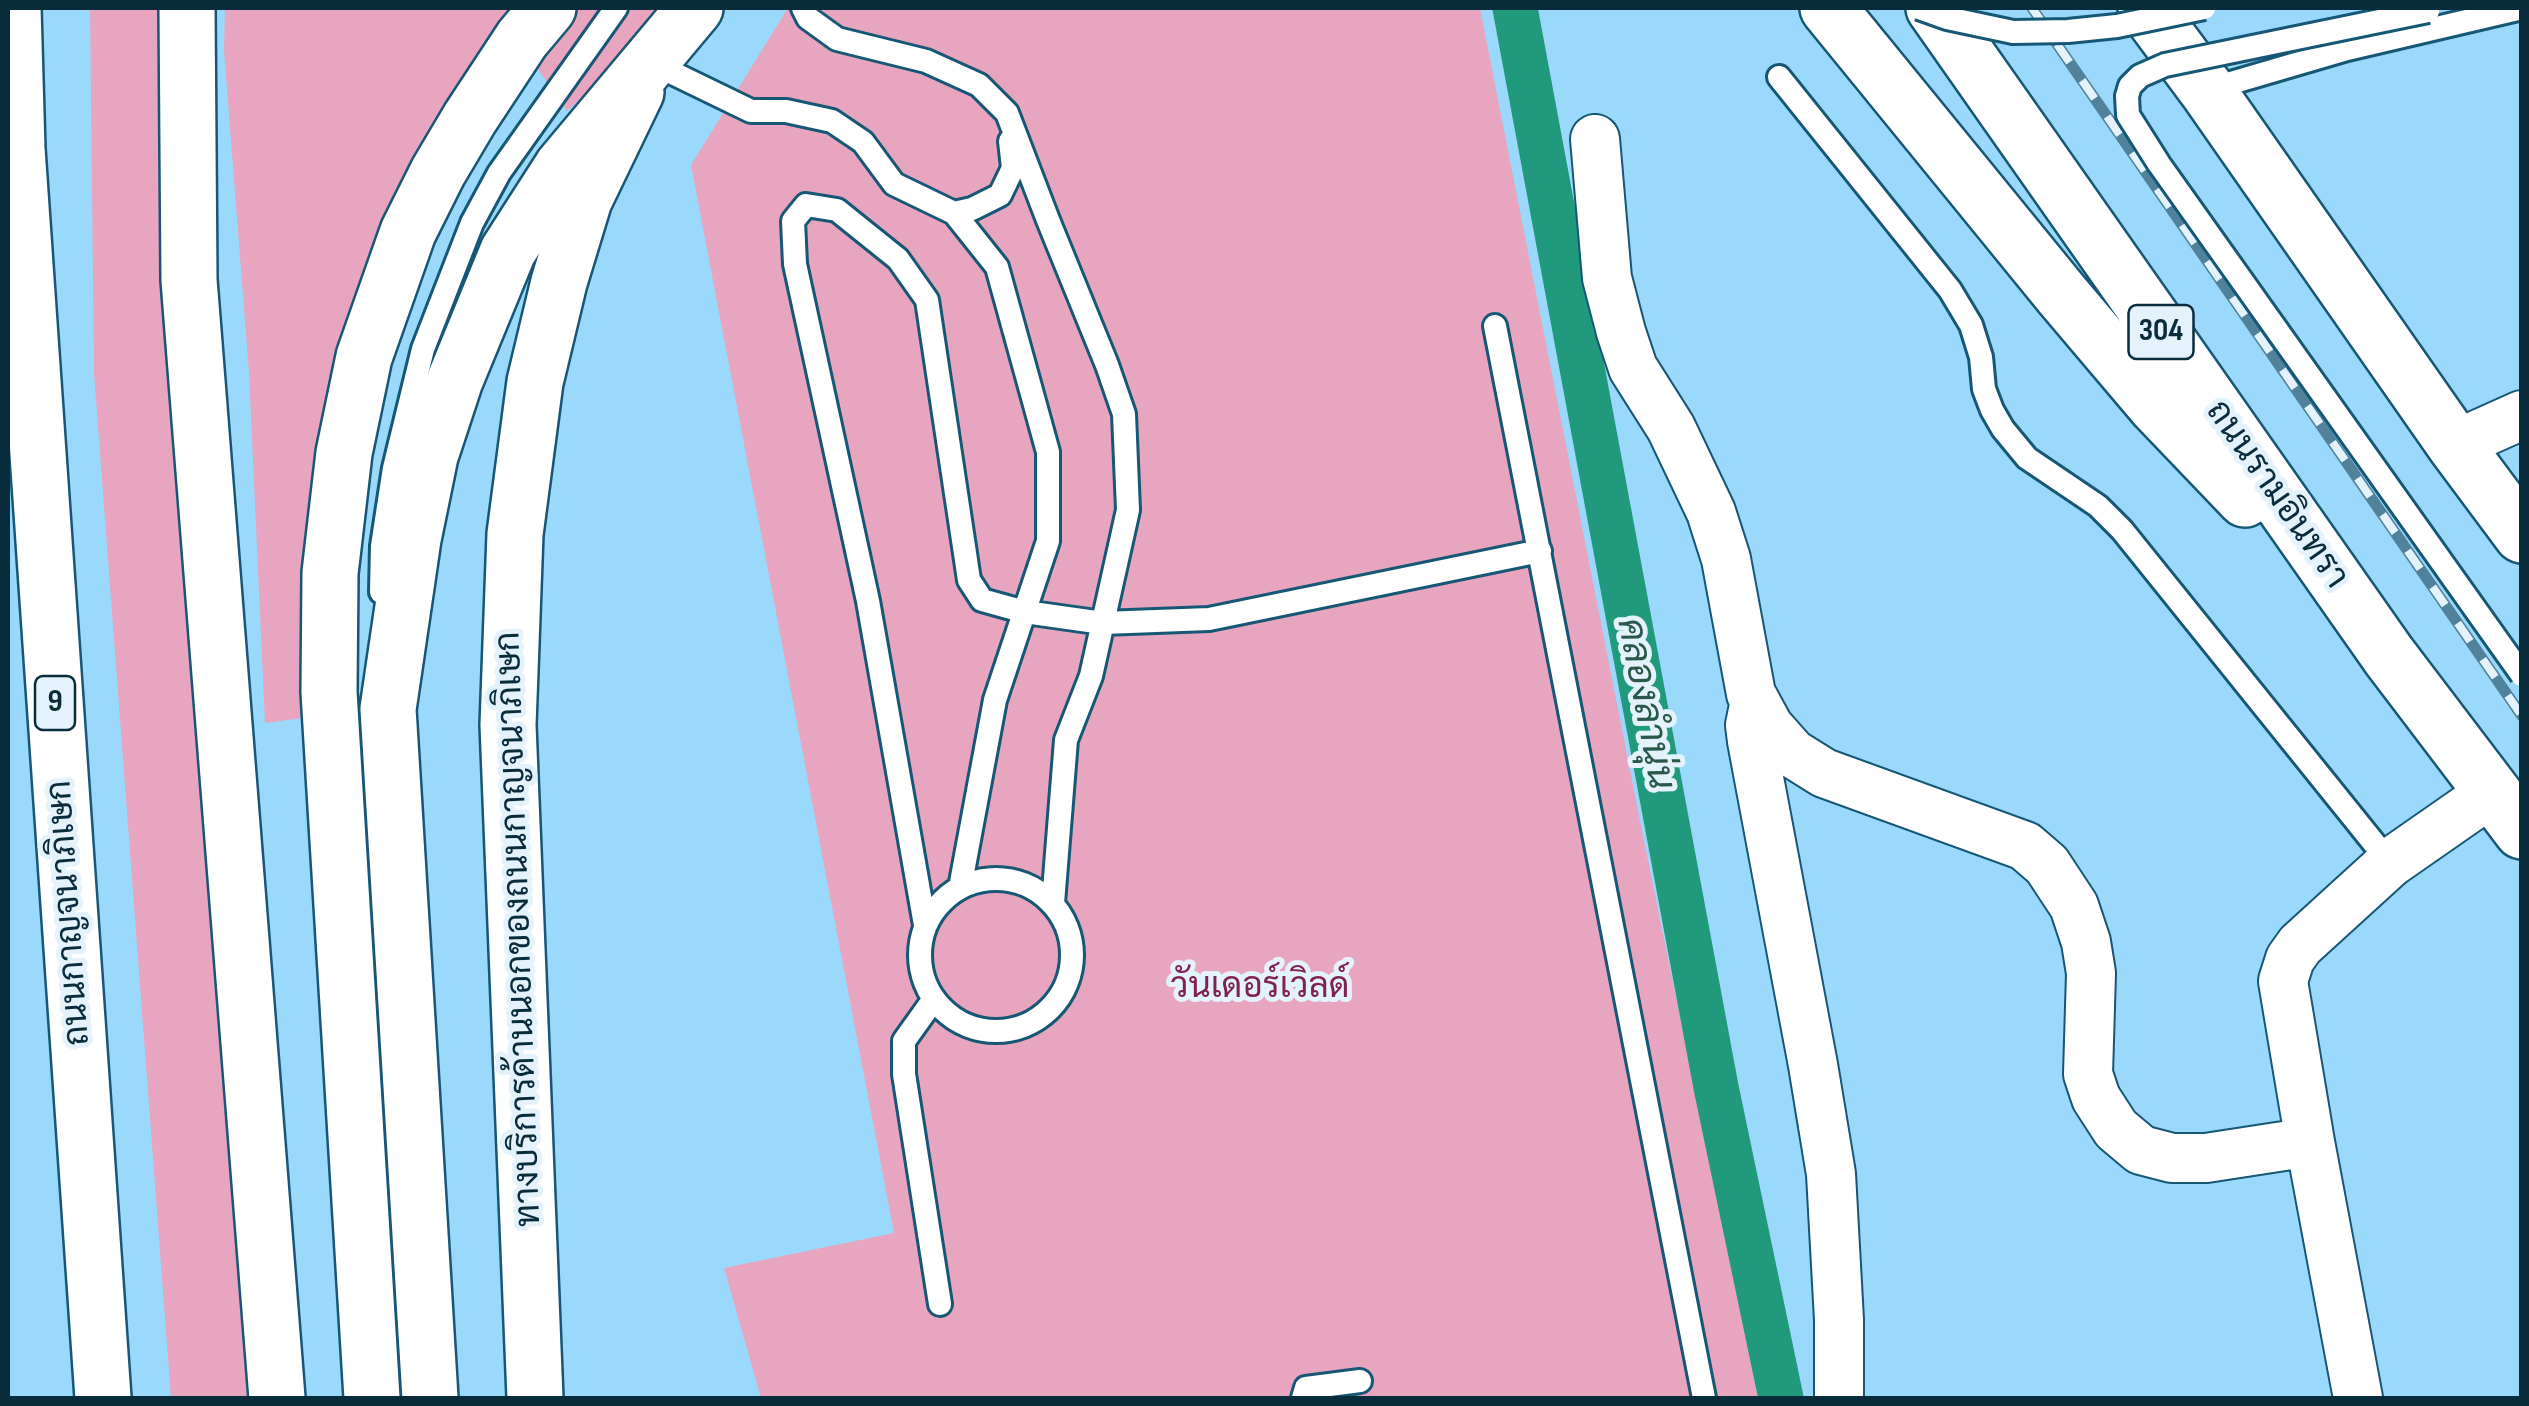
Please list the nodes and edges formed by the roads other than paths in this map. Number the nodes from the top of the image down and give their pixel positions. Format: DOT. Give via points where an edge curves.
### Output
graph roads {
  1 [pos="13,8"];
  2 [pos="187,8"];
  3 [pos="616,8"];
  4 [pos="695,8"];
  5 [pos="802,8"];
  6 [pos="1828,8"];
  7 [pos="1919,8"];
  8 [pos="1934,8"];
  9 [pos="2146,8"];
  10 [pos="2204,8"];
  11 [pos="2402,8"];
  12 [pos="2522,8"];
  13 [pos="2435,9"];
  14 [pos="535,23"];
  15 [pos="650,62"];
  16 [pos="1779,77"];
  17 [pos="2207,90"];
  18 [pos="1007,113"];
  19 [pos="1595,139"];
  20 [pos="954,213"];
  21 [pos="1495,326"];
  22 [pos="2522,415"];
  23 [pos="2455,445"];
  24 [pos="2522,536"];
  25 [pos="1540,551"];
  26 [pos="1025,612"];
  27 [pos="1103,623"];
  28 [pos="2389,656"];
  29 [pos="2522,674"];
  30 [pos="1755,701"];
  31 [pos="388,709"];
  32 [pos="2507,812"];
  33 [pos="2390,863"];
  34 [pos="960,888"];
  35 [pos="1052,903"];
  36 [pos="926,925"];
  37 [pos="934,999"];
  38 [pos="2310,1142"];
  39 [pos="940,1304"];
  40 [pos="1360,1381"];
  41 [pos="103,1398"];
  42 [pos="278,1398"];
  43 [pos="372,1398"];
  44 [pos="430,1398"];
  45 [pos="535,1398"];
  46 [pos="1303,1398"];
  47 [pos="1704,1398"];
  48 [pos="1839,1398"];
  49 [pos="2358,1398"];
  1 -- 41 [label="main road, ถนนกาญจนาภิเษก / 9" via="17,149"];
  2 -- 42 [label="main road" via="189,280"];
  3 -- 31 [label="lane" via="499,173 423,350 382,546"];
  4 -- 15 [label="main road"];
  5 -- 18 [label="lane" via="837,39 926,61 979,84"];
  6 -- 28 [label="main road" via="2156,406"];
  7 -- 10 [label="lane, bridge" via="2014,32 2117,26"];
  8 -- 28 [label="main road, ถนนรามอินทรา / 304"];
  9 -- 17 [label="main road"];
  11 -- 13 [label="lane, bridge"];
  12 -- 17 [label="lane"];
  13 -- 29 [label="lane, bridge" via="2165,65 2130,86 2128,115"];
  14 -- 43 [label="main road" via="438,172 408,232 364,357 344,453 330,573 328,692"];
  15 -- 20 [label="lane" via="751,111 832,121 863,142 894,184"];
  15 -- 31 [label="main road" via="562,168 508,251 454,380 413,539"];
  15 -- 45 [label="main road, ทางบริการด้านนอกของถนนกาญจนาภิเษก" via="584,200 560,282 535,382 515,534 508,724"];
  16 -- 33 [label="lane" via="1950,290 1972,325 1984,389 2003,429 2026,458 2122,530"];
  17 -- 23 [label="main road"];
  18 -- 20 [label="lane" via="1013,168 1000,196"];
  18 -- 27 [label="lane" via="1124,414 1128,510"];
  19 -- 30 [label="street" via="1607,278 1621,332 1633,368 1711,512"];
  20 -- 26 [label="lane" via="996,267 1048,452 1048,541"];
  21 -- 25 [label="lane"];
  22 -- 23 [label="street"];
  23 -- 24 [label="main road"];
  25 -- 27 [label="lane" via="1209,619"];
  25 -- 47 [label="lane"];
  26 -- 27 [label="lane"];
  26 -- 34 [label="lane" via="994,700"];
  26 -- 36 [label="lane" via="982,600 969,580 927,300 898,259 837,210 806,205 793,221 795,264 868,601"];
  27 -- 35 [label="lane" via="1066,740"];
  28 -- 32 [label="main road, ถนนรามอินทรา / 304"];
  30 -- 38 [label="street" via="1792,753 1824,773 2025,846 2047,865 2074,906 2086,942 2092,973 2088,1074 2116,1130 2142,1150 2172,1158"];
  30 -- 48 [label="street" via="1752,741 1831,1174"];
  31 -- 44 [label="main road"];
  32 -- 33 [label="street"];
  33 -- 38 [label="street" via="2300,945 2283,981"];
  34 -- 35 [label="lane" via="1009,880"];
  34 -- 36 [label="lane"];
  35 -- 37 [label="lane" via="1073,948 1062,996 1045,1015 999,1032 962,1023"];
  36 -- 37 [label="lane" via="922,976"];
  37 -- 39 [label="lane" via="904,1040 904,1074"];
  38 -- 49 [label="street"];
  40 -- 46 [label="lane" via="1306,1388"];
}
